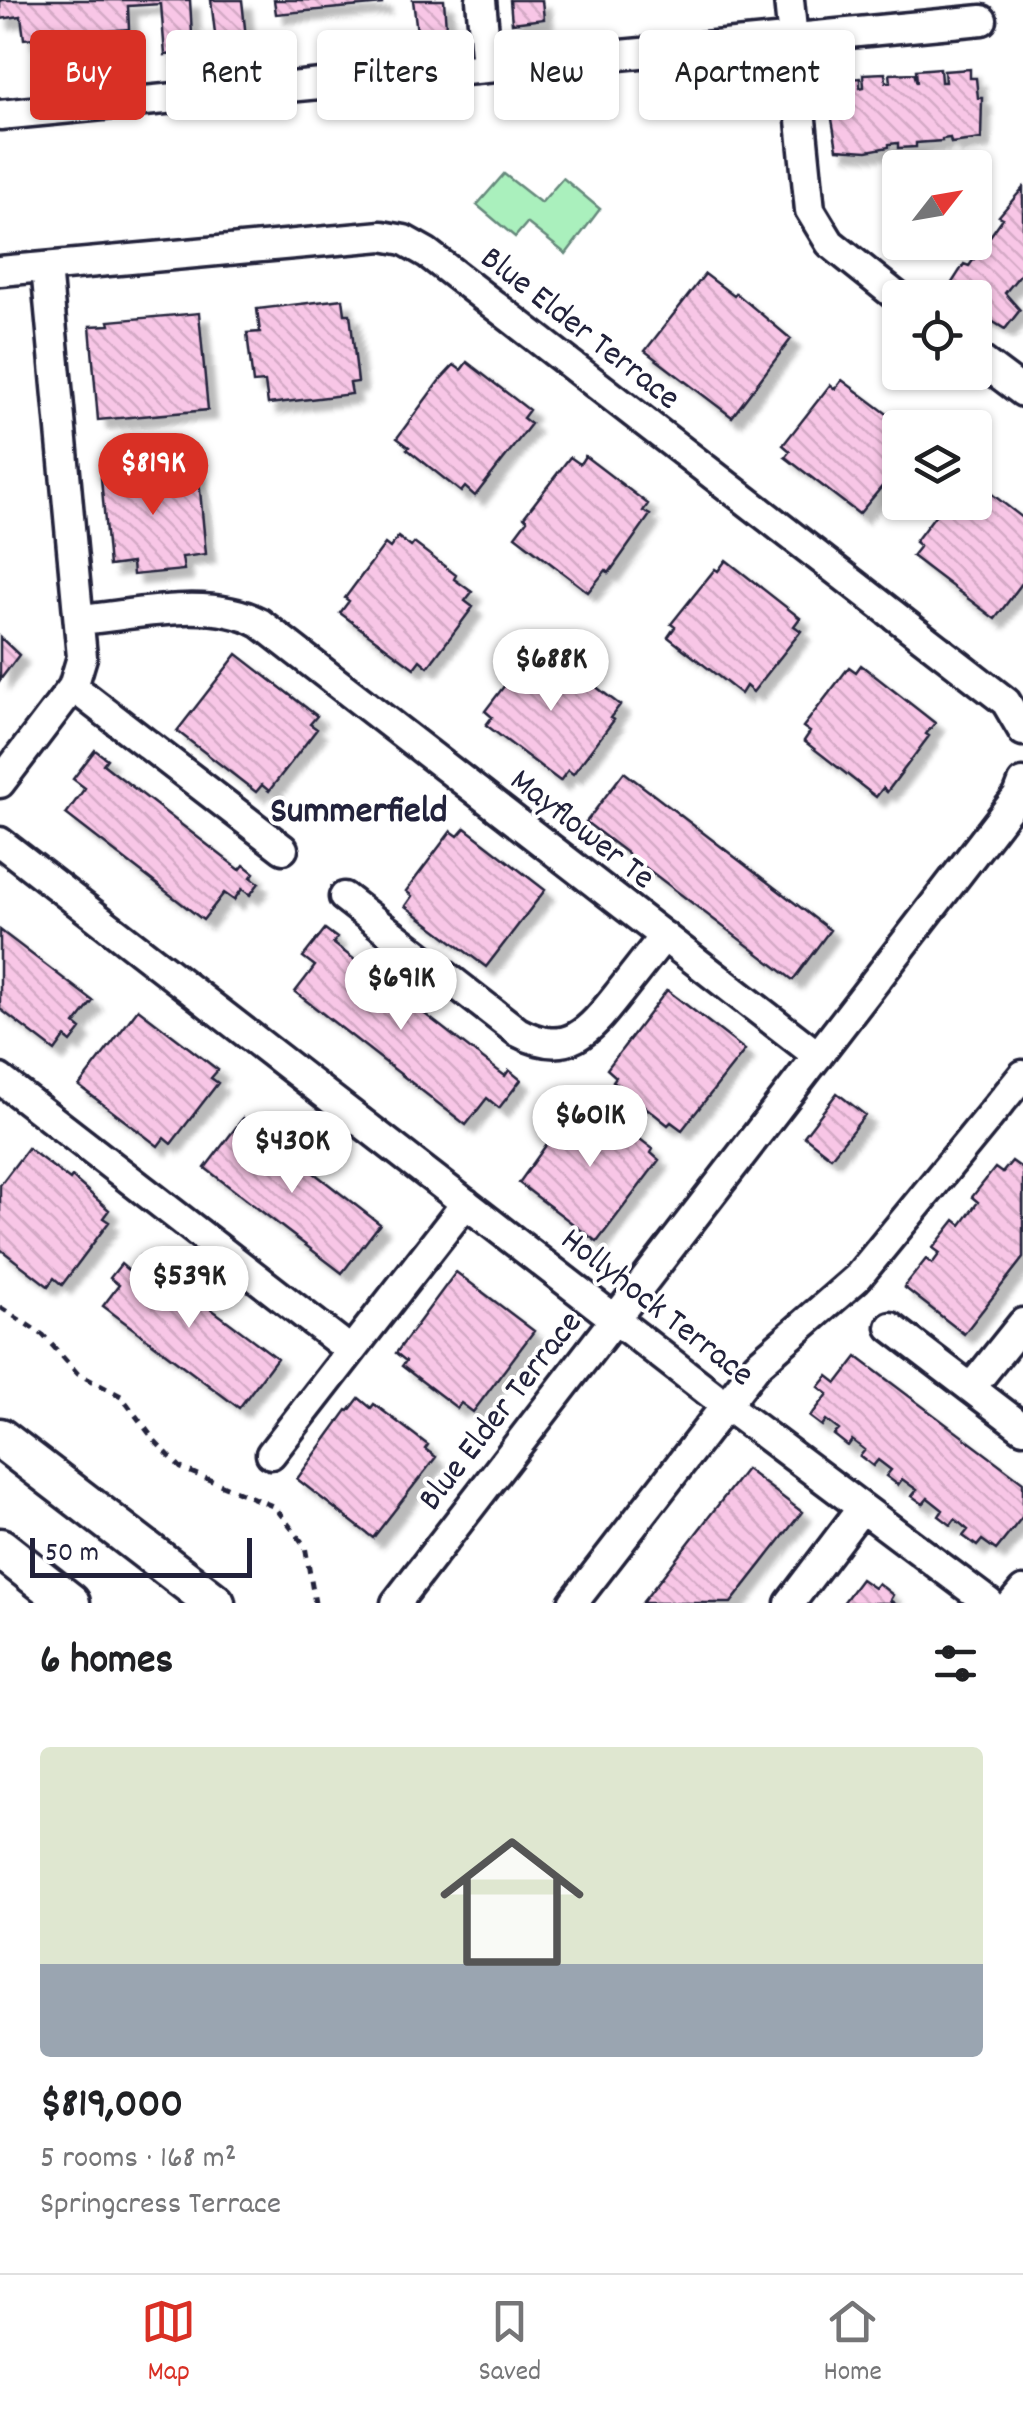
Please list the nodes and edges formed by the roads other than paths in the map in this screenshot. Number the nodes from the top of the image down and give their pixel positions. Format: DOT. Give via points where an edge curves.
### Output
graph roads {
  1 [pos="481,0"];
  2 [pos="788,0"];
  3 [pos="982,20"];
  4 [pos="792,30"];
  5 [pos="855,33"];
  6 [pos="639,53"];
  7 [pos="487,66"];
  8 [pos="0,115"];
  9 [pos="801,120"];
  10 [pos="46,267"];
  11 [pos="0,272"];
  12 [pos="882,284"];
  13 [pos="992,367"];
  14 [pos="1021,385"];
  15 [pos="80,620"];
  16 [pos="72,687"];
  17 [pos="1023,731"];
  18 [pos="0,782"];
  19 [pos="1023,783"];
  20 [pos="0,842"];
  21 [pos="283,850"];
  22 [pos="344,897"];
  23 [pos="664,936"];
  24 [pos="818,1056"];
  25 [pos="1023,1076"];
  26 [pos="0,1079"];
  27 [pos="1013,1108"];
  28 [pos="466,1203"];
  29 [pos="615,1318"];
  30 [pos="1023,1323"];
  31 [pos="891,1327"];
  32 [pos="352,1351"];
  33 [pos="972,1388"];
  34 [pos="726,1405"];
  35 [pos="1023,1428"];
  36 [pos="0,1438"];
  37 [pos="272,1454"];
  38 [pos="862,1508"];
  39 [pos="0,1548"];
  40 [pos="1023,1591"];
  41 [pos="70,1603"];
  42 [pos="215,1603"];
  43 [pos="396,1603"];
  44 [pos="573,1603"];
  45 [pos="790,1603"];
  46 [pos="989,1603"];
  47 [pos="1014,1603"];
  1 -- 7 [label="street"];
  2 -- 4 [label="street"];
  3 -- 5 [label="street"];
  6 -- 7 [label="street"];
  7 -- 8 [label="street"];
  9 -- 12 [label="street" via="810,210 830,242"];
  10 -- 11 [label="street, Blue Elder Terrace"];
  10 -- 15 [label="street"];
  10 -- 17 [label="street, Blue Elder Terrace" via="382,236 408,242 1006,702"];
  13 -- 14 [label="street"];
  15 -- 16 [label="street" via="82,657"];
  15 -- 23 [label="street, Mayflower Te" via="218,608 260,623"];
  16 -- 18 [label="street"];
  16 -- 21 [label="street"];
  19 -- 24 [label="street, Blue Elder Terrace"];
  20 -- 28 [label="street, Hollyhock Terrace"];
  22 -- 23 [label="street" via="518,1032 554,1043 592,1028"];
  23 -- 24 [label="street, Mayflower Te"];
  24 -- 29 [label="street, Blue Elder Terrace"];
  25 -- 27 [label="street"];
  26 -- 32 [label="street"];
  27 -- 34 [label="street" via="867,1268 779,1344"];
  28 -- 29 [label="street, Hollyhock Terrace"];
  28 -- 32 [label="street"];
  29 -- 34 [label="street, Hollyhock Terrace"];
  29 -- 43 [label="street, Blue Elder Terrace"];
  30 -- 33 [label="street"];
  31 -- 33 [label="street"];
  32 -- 37 [label="street"];
  33 -- 35 [label="street"];
  34 -- 38 [label="street, Hollyhock Terrace"];
  34 -- 44 [label="street"];
  36 -- 42 [label="main road"];
  38 -- 45 [label="street"];
  38 -- 46 [label="street, Hollyhock Terrace"];
  39 -- 41 [label="main road"];
  40 -- 47 [label="street"];
}
